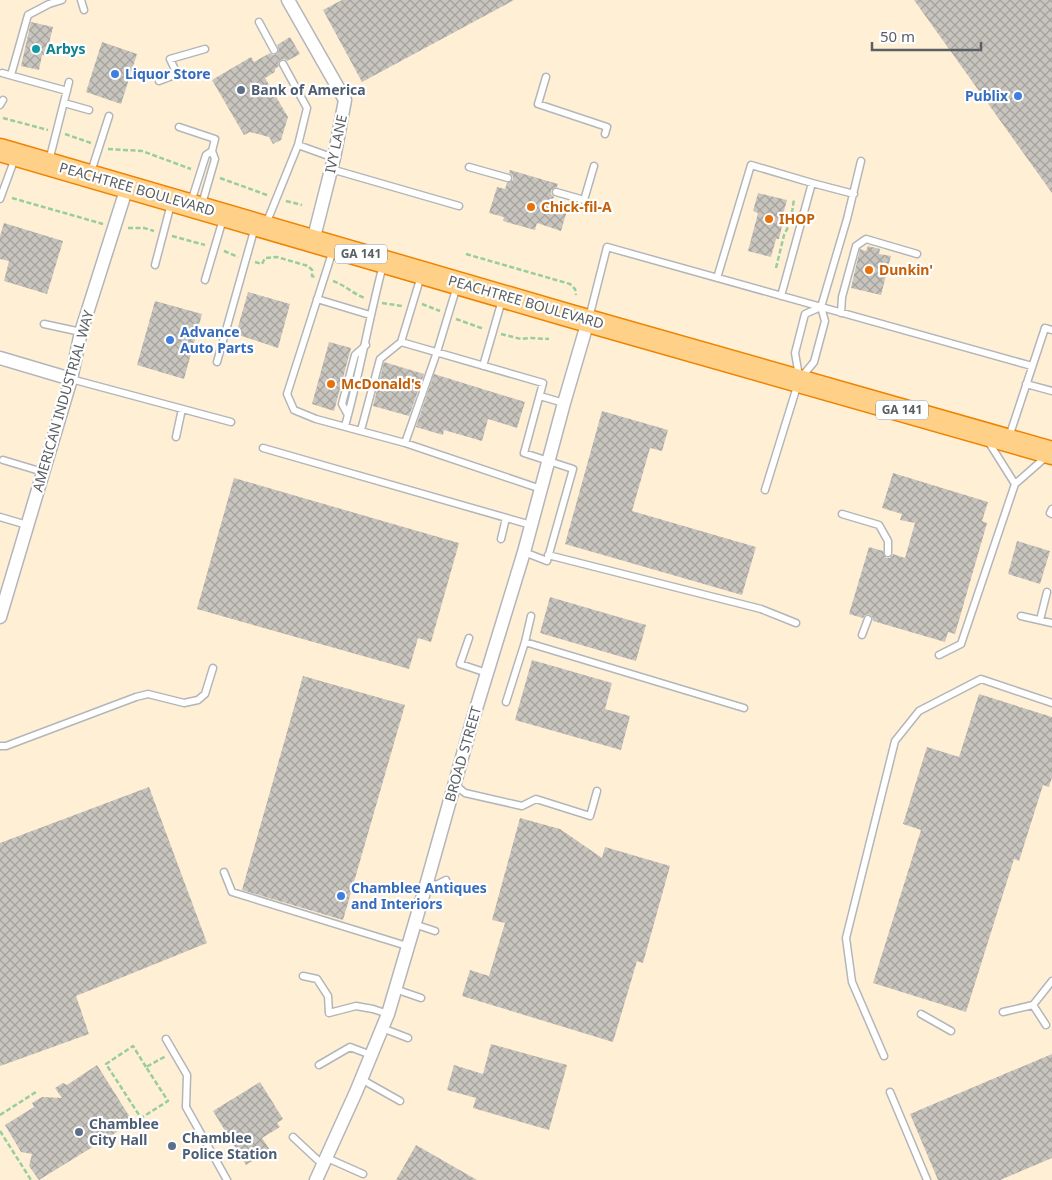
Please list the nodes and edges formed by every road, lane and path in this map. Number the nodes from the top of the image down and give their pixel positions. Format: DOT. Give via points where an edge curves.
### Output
graph roads {
  1 [pos="62,0"];
  2 [pos="81,0"];
  3 [pos="288,0"];
  4 [pos="84,10"];
  5 [pos="259,22"];
  6 [pos="205,49"];
  7 [pos="274,50"];
  8 [pos="283,64"];
  9 [pos="2,74"];
  10 [pos="11,76"];
  11 [pos="546,77"];
  12 [pos="69,82"];
  13 [pos="159,82"];
  14 [pos="67,91"];
  15 [pos="64,103"];
  16 [pos="89,110"];
  17 [pos="109,116"];
  18 [pos="3,118"];
  19 [pos="179,126"];
  20 [pos="48,130"];
  21 [pos="64,134"];
  22 [pos="605,134"];
  23 [pos="89,143"];
  24 [pos="298,145"];
  25 [pos="106,149"];
  26 [pos="212,151"];
  27 [pos="8,152"];
  28 [pos="861,161"];
  29 [pos="332,163"];
  30 [pos="48,164"];
  31 [pos="594,166"];
  32 [pos="469,167"];
  33 [pos="196,170"];
  34 [pos="90,176"];
  35 [pos="215,176"];
  36 [pos="508,178"];
  37 [pos="812,182"];
  38 [pos="127,187"];
  39 [pos="556,192"];
  40 [pos="854,194"];
  41 [pos="266,195"];
  42 [pos="10,197"];
  43 [pos="0,199"];
  44 [pos="794,199"];
  45 [pos="283,200"];
  46 [pos="188,204"];
  47 [pos="302,205"];
  48 [pos="459,206"];
  49 [pos="224,214"];
  50 [pos="104,224"];
  51 [pos="261,225"];
  52 [pos="126,227"];
  53 [pos="154,231"];
  54 [pos="173,236"];
  55 [pos="324,244"];
  56 [pos="204,245"];
  57 [pos="223,251"];
  58 [pos="466,254"];
  59 [pos="917,254"];
  60 [pos="238,257"];
  61 [pos="384,261"];
  62 [pos="255,262"];
  63 [pos="155,265"];
  64 [pos="776,268"];
  65 [pos="422,272"];
  66 [pos="315,277"];
  67 [pos="717,278"];
  68 [pos="205,280"];
  69 [pos="331,281"];
  70 [pos="458,282"];
  71 [pos="504,295"];
  72 [pos="576,295"];
  73 [pos="781,296"];
  74 [pos="366,298"];
  75 [pos="317,299"];
  76 [pos="381,303"];
  77 [pos="422,304"];
  78 [pos="402,306"];
  79 [pos="821,307"];
  80 [pos="436,308"];
  81 [pos="841,313"];
  82 [pos="370,315"];
  83 [pos="460,321"];
  84 [pos="588,321"];
  85 [pos="44,324"];
  86 [pos="482,328"];
  87 [pos="1052,330"];
  88 [pos="81,332"];
  89 [pos="504,335"];
  90 [pos="549,339"];
  91 [pos="402,342"];
  92 [pos="437,352"];
  93 [pos="0,358"];
  94 [pos="217,362"];
  95 [pos="483,366"];
  96 [pos="1032,366"];
  97 [pos="71,379"];
  98 [pos="799,380"];
  99 [pos="1026,384"];
  100 [pos="1052,391"];
  101 [pos="540,396"];
  102 [pos="564,403"];
  103 [pos="182,409"];
  104 [pos="231,422"];
  105 [pos="345,426"];
  106 [pos="361,430"];
  107 [pos="982,432"];
  108 [pos="176,437"];
  109 [pos="1008,440"];
  110 [pos="405,444"];
  111 [pos="263,448"];
  112 [pos="1051,453"];
  113 [pos="3,460"];
  114 [pos="548,461"];
  115 [pos="43,472"];
  116 [pos="1015,484"];
  117 [pos="541,489"];
  118 [pos="765,490"];
  119 [pos="1052,508"];
  120 [pos="842,514"];
  121 [pos="1052,514"];
  122 [pos="0,517"];
  123 [pos="506,518"];
  124 [pos="27,525"];
  125 [pos="531,525"];
  126 [pos="501,540"];
  127 [pos="524,552"];
  128 [pos="888,553"];
  129 [pos="548,555"];
  130 [pos="1047,592"];
  131 [pos="531,616"];
  132 [pos="1020,616"];
  133 [pos="0,617"];
  134 [pos="868,619"];
  135 [pos="1040,620"];
  136 [pos="796,623"];
  137 [pos="1052,623"];
  138 [pos="862,635"];
  139 [pos="469,638"];
  140 [pos="525,642"];
  141 [pos="939,655"];
  142 [pos="213,668"];
  143 [pos="487,673"];
  144 [pos="506,702"];
  145 [pos="1052,703"];
  146 [pos="744,708"];
  147 [pos="0,746"];
  148 [pos="454,784"];
  149 [pos="597,791"];
  150 [pos="224,872"];
  151 [pos="446,880"];
  152 [pos="427,882"];
  153 [pos="414,924"];
  154 [pos="435,930"];
  155 [pos="407,946"];
  156 [pos="303,976"];
  157 [pos="1052,981"];
  158 [pos="395,989"];
  159 [pos="421,998"];
  160 [pos="1033,1005"];
  161 [pos="1003,1012"];
  162 [pos="388,1014"];
  163 [pos="921,1014"];
  164 [pos="1046,1025"];
  165 [pos="382,1028"];
  166 [pos="951,1031"];
  167 [pos="408,1038"];
  168 [pos="166,1039"];
  169 [pos="174,1051"];
  170 [pos="371,1055"];
  171 [pos="884,1056"];
  172 [pos="319,1065"];
  173 [pos="146,1067"];
  174 [pos="361,1079"];
  175 [pos="36,1092"];
  176 [pos="890,1092"];
  177 [pos="400,1101"];
  178 [pos="0,1115"];
  179 [pos="0,1131"];
  180 [pos="293,1137"];
  181 [pos="325,1162"];
  182 [pos="363,1174"];
  183 [pos="31,1180"];
  184 [pos="226,1180"];
  185 [pos="316,1180"];
  186 [pos="928,1180"];
  1 -- 10 [label="lane" via="28,14"];
  2 -- 4 [label="lane"];
  3 -- 29 [label="street, IVY LANE" via="345,100"];
  5 -- 7 [label="lane"];
  6 -- 13 [label="lane" via="170,58 177,74"];
  8 -- 24 [label="lane" via="307,108"];
  9 -- 10 [label="lane"];
  10 -- 14 [label="lane"];
  11 -- 22 [label="lane" via="538,104 607,127"];
  12 -- 14 [label="lane"];
  14 -- 15 [label="lane"];
  15 -- 16 [label="lane"];
  15 -- 30 [label="lane"];
  17 -- 34 [label="lane"];
  18 -- 20 [label="path"];
  19 -- 26 [label="lane" via="215,138"];
  21 -- 23 [label="path"];
  24 -- 29 [label="lane"];
  24 -- 51 [label="lane"];
  25 -- 33 [label="path" via="142,151"];
  26 -- 46 [label="lane" via="206,155"];
  26 -- 46 [label="lane" via="215,159"];
  27 -- 30 [label="highway, PEACHTREE BOULEVARD / GA 141"];
  27 -- 43 [label="lane"];
  28 -- 40 [label="lane"];
  29 -- 48 [label="lane"];
  29 -- 55 [label="street, IVY LANE"];
  30 -- 34 [label="highway, PEACHTREE BOULEVARD / GA 141"];
  31 -- 39 [label="lane" via="584,200"];
  32 -- 36 [label="lane"];
  34 -- 38 [label="highway, PEACHTREE BOULEVARD / GA 141"];
  35 -- 41 [label="path"];
  37 -- 40 [label="lane"];
  37 -- 67 [label="lane" via="751,165"];
  37 -- 73 [label="lane"];
  38 -- 46 [label="highway, PEACHTREE BOULEVARD / GA 141"];
  38 -- 88 [label="street, AMERICAN INDUSTRIAL WAY"];
  40 -- 79 [label="lane"];
  42 -- 50 [label="path"];
  44 -- 64 [label="path"];
  45 -- 47 [label="path"];
  46 -- 49 [label="highway, PEACHTREE BOULEVARD / GA 141"];
  46 -- 63 [label="lane"];
  49 -- 51 [label="highway, PEACHTREE BOULEVARD / GA 141"];
  49 -- 68 [label="lane"];
  51 -- 55 [label="highway, PEACHTREE BOULEVARD / GA 141"];
  51 -- 94 [label="lane"];
  52 -- 53 [label="path"];
  54 -- 56 [label="path"];
  55 -- 61 [label="highway, PEACHTREE BOULEVARD / GA 141"];
  55 -- 75 [label="lane"];
  57 -- 60 [label="path"];
  58 -- 72 [label="path" via="570,284"];
  59 -- 81 [label="lane" via="866,239 856,246 842,297"];
  61 -- 65 [label="highway, PEACHTREE BOULEVARD / GA 141"];
  61 -- 82 [label="lane"];
  62 -- 66 [label="path" via="262,264 265,258 277,257 308,266"];
  65 -- 70 [label="highway, PEACHTREE BOULEVARD / GA 141"];
  65 -- 91 [label="lane"];
  67 -- 73 [label="lane"];
  67 -- 84 [label="lane" via="607,248"];
  69 -- 74 [label="path"];
  70 -- 71 [label="highway, PEACHTREE BOULEVARD / GA 141"];
  70 -- 92 [label="lane"];
  71 -- 84 [label="highway, PEACHTREE BOULEVARD / GA 141"];
  71 -- 95 [label="lane"];
  73 -- 79 [label="lane"];
  75 -- 82 [label="lane"];
  75 -- 105 [label="lane" via="287,394 294,410"];
  76 -- 78 [label="path"];
  77 -- 80 [label="path"];
  79 -- 81 [label="lane"];
  79 -- 98 [label="lane" via="825,321 814,362"];
  79 -- 98 [label="lane" via="804,314 796,353"];
  81 -- 96 [label="lane"];
  82 -- 105 [label="lane" via="366,345"];
  83 -- 86 [label="path"];
  84 -- 98 [label="highway, PEACHTREE BOULEVARD / GA 141"];
  84 -- 102 [label="street, BROAD STREET"];
  85 -- 88 [label="lane"];
  87 -- 96 [label="lane" via="1045,328"];
  88 -- 97 [label="street, AMERICAN INDUSTRIAL WAY"];
  89 -- 90 [label="path" via="520,340"];
  91 -- 92 [label="lane"];
  91 -- 106 [label="lane" via="380,359"];
  92 -- 95 [label="lane"];
  92 -- 110 [label="lane"];
  93 -- 97 [label="street"];
  95 -- 101 [label="lane" via="544,383"];
  96 -- 99 [label="lane"];
  97 -- 103 [label="lane"];
  97 -- 115 [label="street, AMERICAN INDUSTRIAL WAY"];
  98 -- 107 [label="highway, PEACHTREE BOULEVARD / GA 141"];
  98 -- 118 [label="lane"];
  99 -- 100 [label="lane"];
  99 -- 109 [label="lane"];
  101 -- 102 [label="lane"];
  101 -- 114 [label="lane" via="524,453"];
  102 -- 114 [label="street, BROAD STREET"];
  103 -- 104 [label="lane"];
  103 -- 108 [label="lane"];
  105 -- 106 [label="lane"];
  106 -- 110 [label="lane"];
  107 -- 109 [label="highway, PEACHTREE BOULEVARD / GA 141"];
  107 -- 116 [label="lane"];
  109 -- 112 [label="highway, PEACHTREE BOULEVARD / GA 141"];
  110 -- 117 [label="lane"];
  111 -- 123 [label="lane"];
  112 -- 116 [label="lane"];
  113 -- 115 [label="lane"];
  114 -- 117 [label="street, BROAD STREET"];
  114 -- 129 [label="lane" via="572,469"];
  115 -- 124 [label="street, AMERICAN INDUSTRIAL WAY"];
  116 -- 141 [label="lane" via="960,644"];
  117 -- 125 [label="street, BROAD STREET"];
  119 -- 121 [label="lane"];
  120 -- 128 [label="lane" via="879,525 888,541"];
  122 -- 124 [label="lane"];
  123 -- 125 [label="lane"];
  123 -- 126 [label="lane"];
  124 -- 133 [label="street, AMERICAN INDUSTRIAL WAY"];
  125 -- 127 [label="street, BROAD STREET"];
  127 -- 129 [label="lane" via="547,561"];
  127 -- 143 [label="street, BROAD STREET"];
  129 -- 136 [label="lane" via="761,609"];
  130 -- 135 [label="lane"];
  131 -- 140 [label="lane"];
  132 -- 135 [label="lane"];
  134 -- 138 [label="lane"];
  135 -- 137 [label="lane"];
  139 -- 143 [label="lane" via="460,664"];
  140 -- 144 [label="lane"];
  140 -- 146 [label="lane"];
  142 -- 147 [label="lane" via="205,694 198,700 184,703 148,694"];
  143 -- 148 [label="street, BROAD STREET"];
  145 -- 171 [label="lane" via="981,680 918,711 895,741 846,938 852,982"];
  148 -- 149 [label="lane" via="465,792 522,806 536,799 590,816"];
  148 -- 152 [label="street, BROAD STREET"];
  150 -- 155 [label="lane" via="232,892"];
  151 -- 152 [label="lane" via="436,885"];
  152 -- 153 [label="street, BROAD STREET"];
  153 -- 154 [label="lane"];
  153 -- 155 [label="street, BROAD STREET"];
  155 -- 158 [label="street, BROAD STREET"];
  156 -- 162 [label="lane" via="317,979 328,996 329,1013 356,1006"];
  157 -- 160 [label="lane"];
  158 -- 159 [label="lane"];
  158 -- 162 [label="street, BROAD STREET"];
  160 -- 161 [label="lane"];
  160 -- 164 [label="lane"];
  162 -- 165 [label="street, BROAD STREET"];
  163 -- 166 [label="lane"];
  165 -- 167 [label="lane"];
  165 -- 170 [label="street, BROAD STREET"];
  168 -- 169 [label="lane"];
  169 -- 173 [label="path"];
  169 -- 184 [label="lane" via="187,1076 186,1108"];
  170 -- 172 [label="lane" via="350,1047"];
  170 -- 174 [label="street, BROAD STREET"];
  173 -- 173 [label="path" via="168,1101 141,1118 106,1064 133,1046"];
  174 -- 177 [label="lane"];
  174 -- 181 [label="street, BROAD STREET"];
  175 -- 178 [label="path"];
  176 -- 186 [label="lane"];
  179 -- 183 [label="path"];
  180 -- 181 [label="lane"];
  181 -- 182 [label="lane"];
  181 -- 185 [label="street, BROAD STREET"];
}
